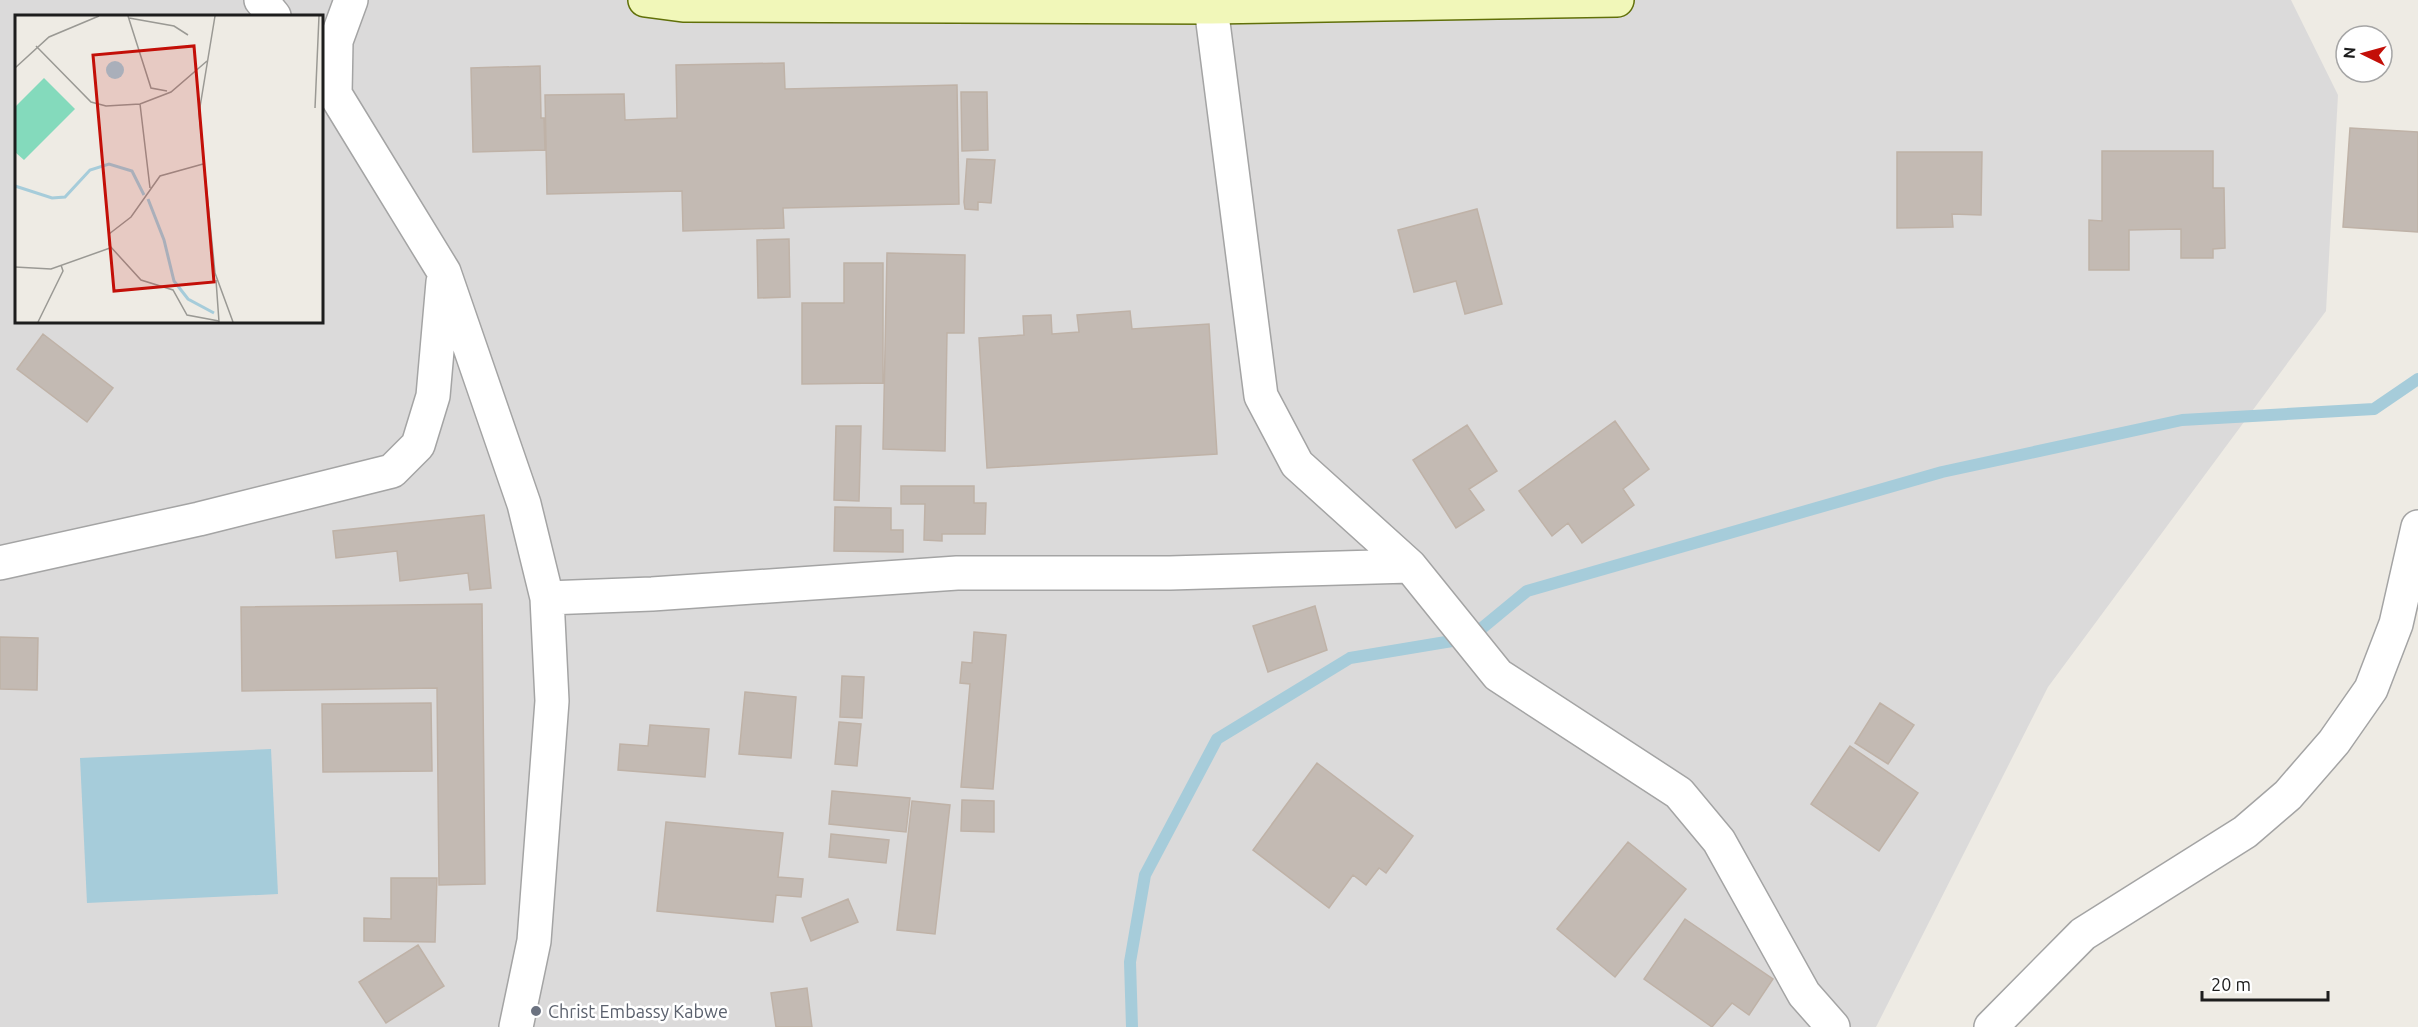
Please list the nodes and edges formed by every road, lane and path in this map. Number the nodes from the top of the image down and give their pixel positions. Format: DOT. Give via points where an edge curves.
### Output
graph roads {
  1 [pos="261,0"];
  2 [pos="351,0"];
  3 [pos="645,0"];
  4 [pos="1617,0"];
  5 [pos="1211,7"];
  6 [pos="273,15"];
  7 [pos="328,85"];
  8 [pos="444,272"];
  9 [pos="2418,527"];
  10 [pos="0,563"];
  11 [pos="1410,566"];
  12 [pos="547,598"];
  13 [pos="516,1027"];
  14 [pos="1833,1027"];
  15 [pos="1991,1027"];
  1 -- 6 [label="street"];
  2 -- 7 [label="street" via="336,41"];
  3 -- 5 [label="street" via="695,6"];
  4 -- 5 [label="street"];
  5 -- 11 [label="street" via="1261,396 1297,464"];
  7 -- 8 [label="street"];
  8 -- 10 [label="street" via="433,396 418,445 392,471"];
  8 -- 12 [label="street" via="524,504"];
  9 -- 15 [label="street" via="2392,635 2371,689 2334,742 2288,795 2245,832 2083,934"];
  11 -- 12 [label="street" via="1170,573 957,573"];
  11 -- 14 [label="street" via="1498,675 1679,793 1719,841 1804,994"];
  12 -- 13 [label="street" via="552,700 534,941"];
}
